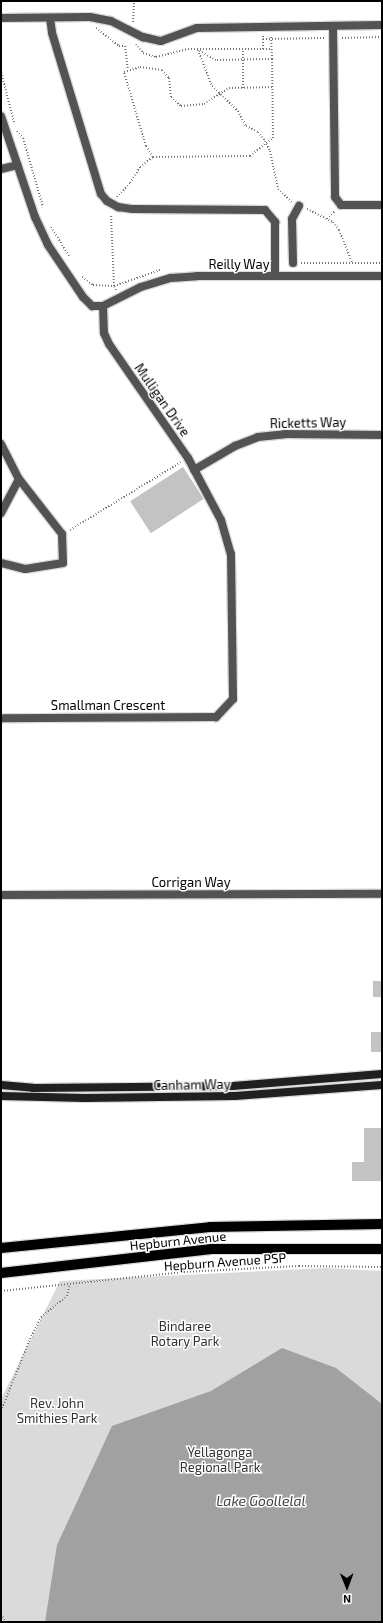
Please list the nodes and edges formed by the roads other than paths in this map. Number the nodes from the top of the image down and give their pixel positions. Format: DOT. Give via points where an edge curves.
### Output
graph roads {
  1 [pos="1,18"];
  2 [pos="50,18"];
  3 [pos="333,26"];
  4 [pos="382,26"];
  5 [pos="1,116"];
  6 [pos="18,165"];
  7 [pos="1,169"];
  8 [pos="382,205"];
  9 [pos="299,206"];
  10 [pos="293,263"];
  11 [pos="276,276"];
  12 [pos="382,276"];
  13 [pos="103,306"];
  14 [pos="382,435"];
  15 [pos="1,444"];
  16 [pos="194,470"];
  17 [pos="19,479"];
  18 [pos="1,513"];
  19 [pos="1,563"];
  20 [pos="216,717"];
  21 [pos="1,718"];
  22 [pos="382,894"];
  23 [pos="1,895"];
  24 [pos="382,1074"];
  25 [pos="382,1084"];
  26 [pos="1,1085"];
  27 [pos="1,1096"];
  28 [pos="382,1224"];
  29 [pos="1,1248"];
  30 [pos="382,1249"];
  31 [pos="1,1273"];
  1 -- 2 [label="street"];
  2 -- 3 [label="street" via="90,17 111,21 143,37 161,41 197,28"];
  2 -- 11 [label="street" via="52,33 101,194 107,201 118,207 133,208 265,210 275,222"];
  3 -- 4 [label="street"];
  3 -- 8 [label="street" via="335,197 341,204"];
  5 -- 6 [label="street"];
  6 -- 7 [label="street"];
  6 -- 13 [label="street" via="35,217 48,245 83,297 92,306"];
  9 -- 10 [label="street" via="292,219"];
  11 -- 12 [label="street, Reilly Way"];
  11 -- 13 [label="street, Reilly Way" via="171,278 140,288"];
  13 -- 16 [label="street, Mulligan Drive" via="104,333 109,344"];
  14 -- 16 [label="street, Ricketts Way" via="285,434 258,437 235,446"];
  15 -- 17 [label="street"];
  16 -- 20 [label="street, Mulligan Drive" via="221,520 231,554 233,699"];
  17 -- 18 [label="street"];
  17 -- 19 [label="street" via="62,534 63,563 25,569"];
  20 -- 21 [label="street, Smallman Crescent"];
  22 -- 23 [label="street, Corrigan Way"];
  24 -- 26 [label="main road, Canham Way" via="233,1086 33,1088"];
  25 -- 27 [label="main road, Canham Way" via="235,1096"];
  28 -- 29 [label="main road, Hepburn Avenue" via="210,1227"];
  30 -- 31 [label="main road, Hepburn Avenue" via="212,1249"];
}
